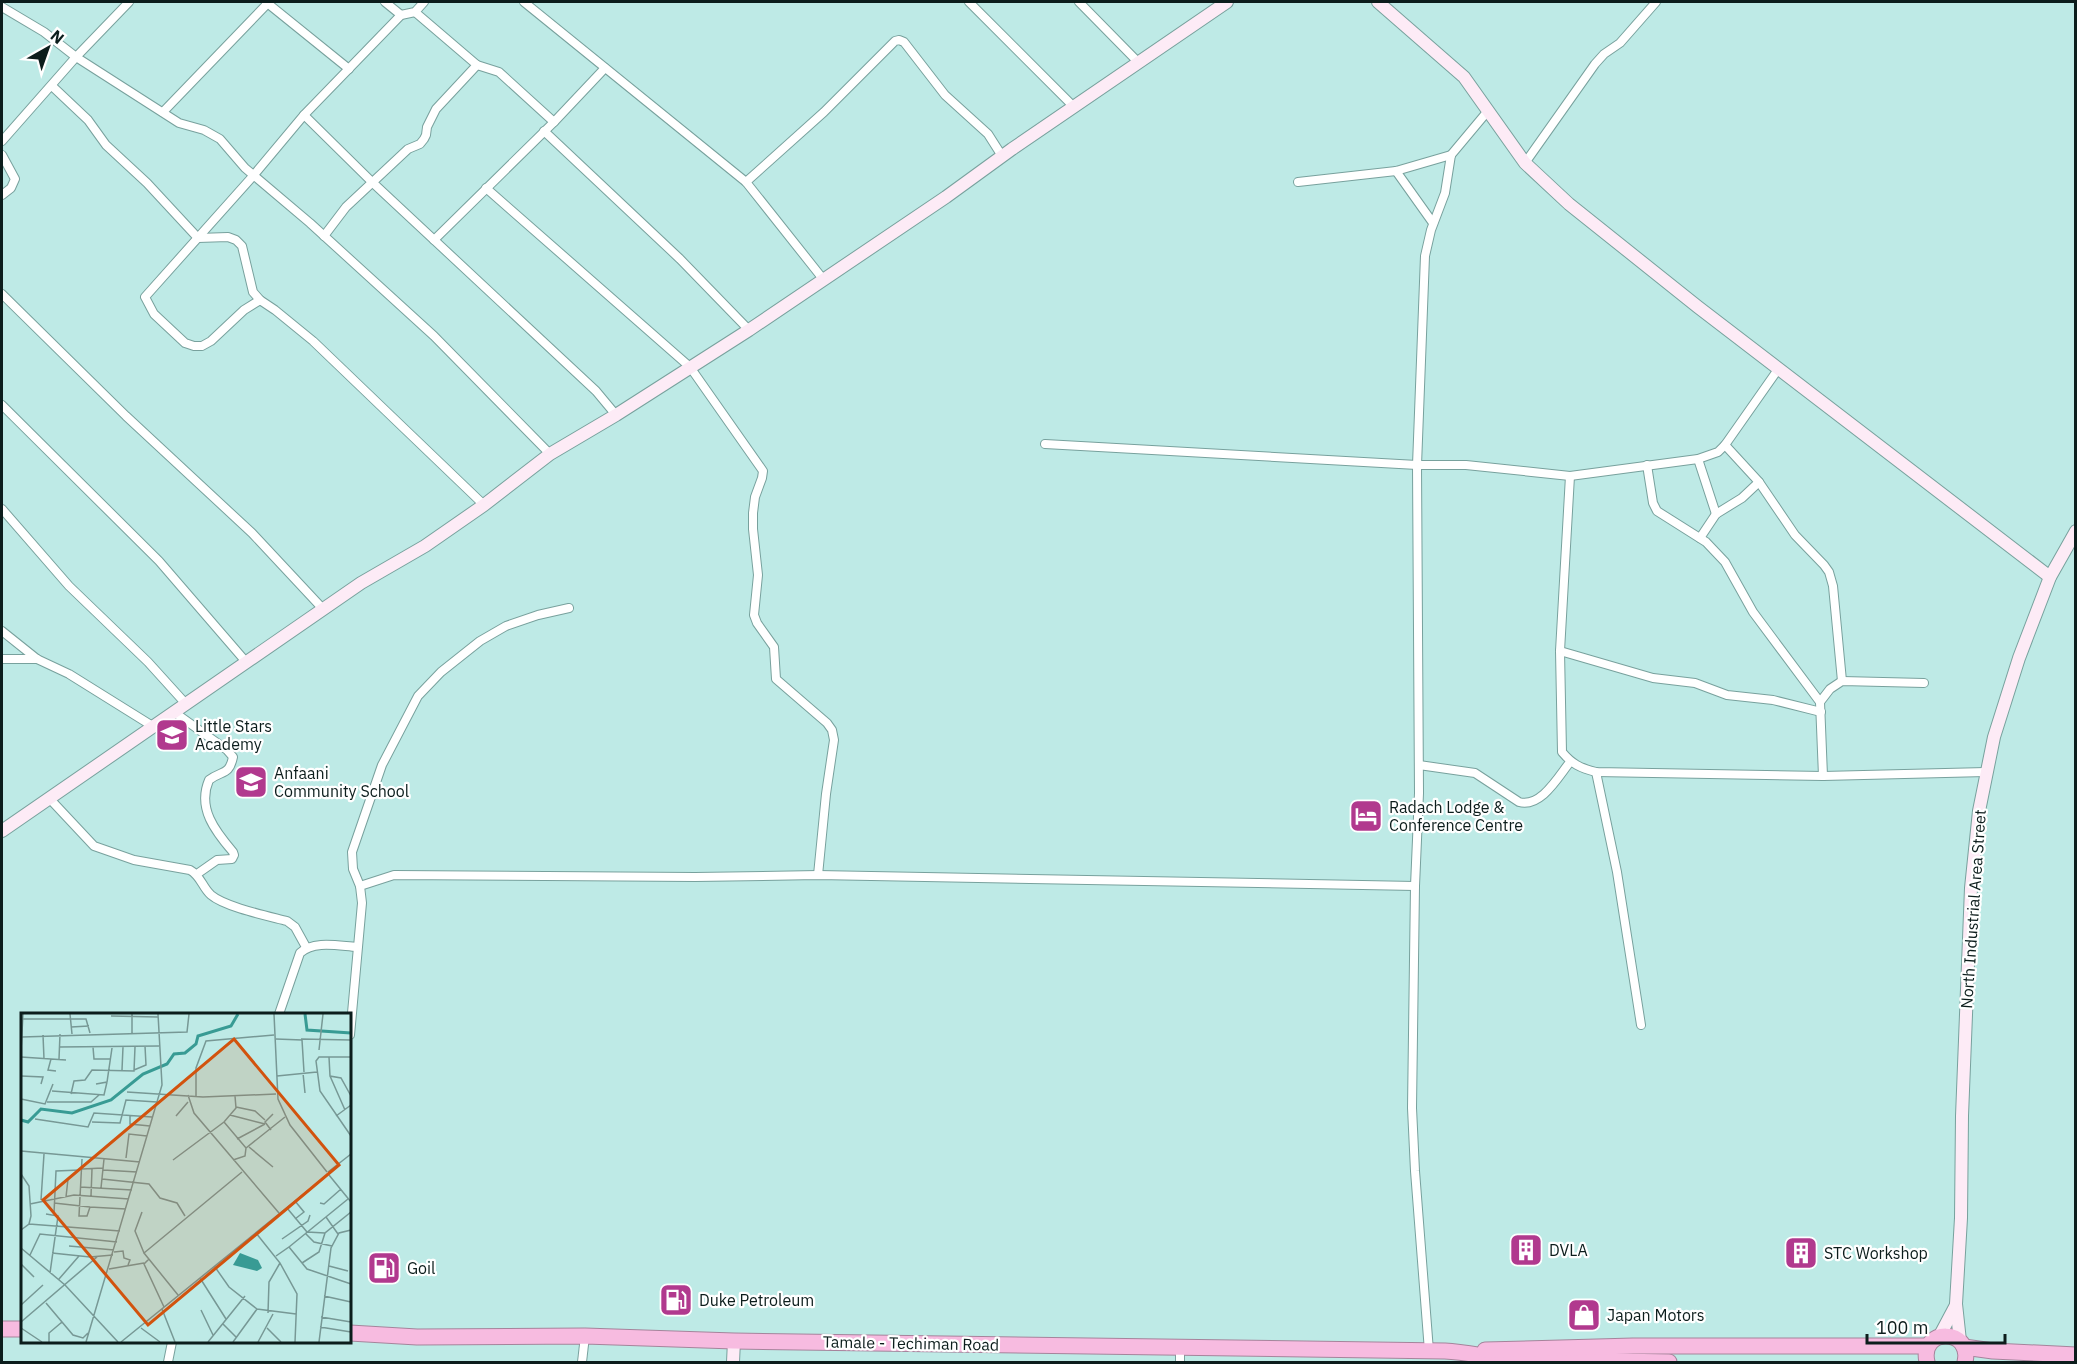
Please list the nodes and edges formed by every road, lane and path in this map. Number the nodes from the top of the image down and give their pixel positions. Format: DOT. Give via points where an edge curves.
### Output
graph roads {
  1 [pos="129,2"];
  2 [pos="267,2"];
  3 [pos="385,2"];
  4 [pos="424,2"];
  5 [pos="524,2"];
  6 [pos="969,2"];
  7 [pos="1079,2"];
  8 [pos="1227,2"];
  9 [pos="1378,2"];
  10 [pos="1656,2"];
  11 [pos="2,7"];
  12 [pos="415,12"];
  13 [pos="402,15"];
  14 [pos="76,57"];
  15 [pos="1138,62"];
  16 [pos="477,65"];
  17 [pos="605,68"];
  18 [pos="349,69"];
  19 [pos="52,86"];
  20 [pos="1074,107"];
  21 [pos="163,112"];
  22 [pos="1487,112"];
  23 [pos="304,115"];
  24 [pos="554,122"];
  25 [pos="544,131"];
  26 [pos="2,141"];
  27 [pos="2,154"];
  28 [pos="1002,156"];
  29 [pos="1451,156"];
  30 [pos="1525,163"];
  31 [pos="1396,171"];
  32 [pos="253,176"];
  33 [pos="372,182"];
  34 [pos="746,182"];
  35 [pos="1298,182"];
  36 [pos="486,188"];
  37 [pos="2,195"];
  38 [pos="1433,223"];
  39 [pos="324,236"];
  40 [pos="198,238"];
  41 [pos="434,240"];
  42 [pos="823,279"];
  43 [pos="2,294"];
  44 [pos="260,300"];
  45 [pos="749,330"];
  46 [pos="690,367"];
  47 [pos="1779,368"];
  48 [pos="2,405"];
  49 [pos="616,415"];
  50 [pos="1045,444"];
  51 [pos="1725,445"];
  52 [pos="550,454"];
  53 [pos="1698,459"];
  54 [pos="1417,465"];
  55 [pos="1647,465"];
  56 [pos="1570,476"];
  57 [pos="1759,482"];
  58 [pos="484,505"];
  59 [pos="2,509"];
  60 [pos="1716,514"];
  61 [pos="2076,531"];
  62 [pos="1700,538"];
  63 [pos="2050,577"];
  64 [pos="569,608"];
  65 [pos="324,609"];
  66 [pos="2,631"];
  67 [pos="1560,651"];
  68 [pos="2,659"];
  69 [pos="37,659"];
  70 [pos="247,663"];
  71 [pos="1842,681"];
  72 [pos="1924,683"];
  73 [pos="1820,702"];
  74 [pos="186,704"];
  75 [pos="174,712"];
  76 [pos="1821,712"];
  77 [pos="154,727"];
  78 [pos="1570,762"];
  79 [pos="1419,765"];
  80 [pos="1596,772"];
  81 [pos="1986,772"];
  82 [pos="1822,776"];
  83 [pos="49,798"];
  84 [pos="2,831"];
  85 [pos="197,874"];
  86 [pos="818,875"];
  87 [pos="360,886"];
  88 [pos="1415,886"];
  89 [pos="306,947"];
  90 [pos="357,947"];
  91 [pos="279,1013"];
  92 [pos="351,1022"];
  93 [pos="1641,1025"];
  94 [pos="1956,1304"];
  95 [pos="2,1329"];
  96 [pos="21,1329"];
  97 [pos="351,1333"];
  98 [pos="585,1336"];
  99 [pos="734,1341"];
  100 [pos="1934,1341"];
  101 [pos="172,1343"];
  102 [pos="1180,1346"];
  103 [pos="1656,1346"];
  104 [pos="1963,1350"];
  105 [pos="1429,1351"];
  106 [pos="1473,1353"];
  107 [pos="2076,1355"];
  108 [pos="1507,1361"];
  109 [pos="168,1362"];
  110 [pos="582,1362"];
  111 [pos="733,1362"];
  112 [pos="1180,1362"];
  113 [pos="1598,1362"];
  114 [pos="1654,1362"];
  115 [pos="1669,1362"];
  116 [pos="1927,1362"];
  1 -- 14 [label="street"];
  2 -- 18 [label="street"];
  2 -- 21 [label="street"];
  3 -- 13 [label="street"];
  4 -- 12 [label="street"];
  5 -- 17 [label="street"];
  6 -- 20 [label="street"];
  7 -- 15 [label="street"];
  8 -- 15 [label="street"];
  9 -- 22 [label="street" via="1464,77"];
  10 -- 30 [label="street" via="1620,43 1595,64"];
  11 -- 14 [label="street"];
  12 -- 13 [label="street"];
  12 -- 16 [label="street"];
  13 -- 18 [label="street"];
  14 -- 19 [label="street"];
  14 -- 21 [label="street"];
  15 -- 20 [label="street"];
  16 -- 24 [label="street" via="499,72"];
  16 -- 33 [label="street" via="436,109 420,144 408,149"];
  17 -- 24 [label="street"];
  17 -- 34 [label="street"];
  18 -- 23 [label="street"];
  19 -- 26 [label="street"];
  19 -- 40 [label="street"];
  20 -- 28 [label="street"];
  21 -- 32 [label="street" via="179,123 213,134"];
  22 -- 29 [label="street"];
  22 -- 30 [label="street"];
  23 -- 32 [label="street"];
  23 -- 33 [label="street"];
  24 -- 25 [label="street"];
  25 -- 36 [label="street"];
  25 -- 45 [label="street"];
  27 -- 37 [label="street" via="15,179"];
  28 -- 34 [label="street" via="988,135 945,94 899,40"];
  28 -- 42 [label="street"];
  29 -- 31 [label="street"];
  29 -- 38 [label="street" via="1445,193"];
  30 -- 47 [label="street" via="1569,204"];
  31 -- 35 [label="street"];
  31 -- 38 [label="street"];
  32 -- 39 [label="street"];
  32 -- 40 [label="street"];
  33 -- 39 [label="street"];
  33 -- 41 [label="street"];
  34 -- 42 [label="street"];
  36 -- 41 [label="street"];
  36 -- 46 [label="street"];
  38 -- 54 [label="street" via="1425,256"];
  39 -- 52 [label="street" via="434,336"];
  40 -- 44 [label="street" via="228,237 242,246 253,292"];
  40 -- 44 [label="street" via="145,297 154,314 185,343 202,346"];
  41 -- 49 [label="street" via="596,391"];
  42 -- 45 [label="street"];
  43 -- 65 [label="street" via="252,533"];
  44 -- 58 [label="street" via="313,341"];
  45 -- 46 [label="street"];
  46 -- 49 [label="street"];
  46 -- 86 [label="street" via="763,471 753,513 758,575 754,615 774,647 776,679 832,730"];
  47 -- 51 [label="street"];
  47 -- 63 [label="street"];
  48 -- 70 [label="street" via="159,561"];
  49 -- 52 [label="street"];
  50 -- 54 [label="street"];
  51 -- 53 [label="street"];
  51 -- 57 [label="street"];
  52 -- 58 [label="street"];
  53 -- 55 [label="street"];
  53 -- 60 [label="street"];
  54 -- 56 [label="street" via="1466,465"];
  54 -- 79 [label="street"];
  55 -- 56 [label="street"];
  55 -- 62 [label="street" via="1657,511"];
  56 -- 67 [label="street"];
  57 -- 60 [label="street"];
  57 -- 71 [label="street" via="1795,535 1829,572"];
  58 -- 65 [label="street"];
  59 -- 74 [label="street" via="69,586"];
  60 -- 62 [label="street"];
  61 -- 63 [label="street, North Industrial Area Street"];
  62 -- 73 [label="street" via="1725,562 1753,612"];
  63 -- 81 [label="street, North Industrial Area Street" via="2016,667"];
  64 -- 87 [label="street" via="506,626 480,641 418,696 382,765 352,852"];
  65 -- 70 [label="street"];
  66 -- 69 [label="street"];
  67 -- 76 [label="street" via="1653,678 1695,683 1726,694"];
  67 -- 78 [label="street" via="1562,752"];
  68 -- 69 [label="street"];
  69 -- 77 [label="street" via="69,674"];
  70 -- 74 [label="street"];
  71 -- 72 [label="street"];
  71 -- 73 [label="street"];
  73 -- 76 [label="street"];
  74 -- 75 [label="street"];
  75 -- 77 [label="street"];
  75 -- 85 [label="street" via="233,757 227,772 209,780 206,806 216,832 234,855 232,859 217,860"];
  76 -- 82 [label="street"];
  77 -- 83 [label="street"];
  78 -- 79 [label="street" via="1538,799 1526,804 1475,773"];
  78 -- 80 [label="street"];
  79 -- 88 [label="street"];
  80 -- 82 [label="street"];
  80 -- 93 [label="street"];
  81 -- 82 [label="street"];
  81 -- 94 [label="street, North Industrial Area Street" via="1971,888"];
  83 -- 84 [label="street"];
  83 -- 85 [label="street" via="94,846 134,860"];
  85 -- 89 [label="street" via="205,890 217,899 296,927"];
  86 -- 87 [label="street" via="394,875"];
  86 -- 88 [label="street"];
  87 -- 90 [label="street"];
  88 -- 105 [label="street" via="1412,1108"];
  89 -- 90 [label="street"];
  89 -- 91 [label="street" via="300,953"];
  90 -- 92 [label="street"];
  94 -- 100 [label="street, North Industrial Area Street"];
  94 -- 104 [label="street, North Industrial Area Street"];
  95 -- 96 [label="highway"];
  97 -- 98 [label="highway, Tamale - Techiman Road" via="417,1337"];
  98 -- 99 [label="highway, Tamale - Techiman Road"];
  98 -- 110 [label="street"];
  99 -- 102 [label="highway, Tamale - Techiman Road"];
  99 -- 111 [label="street"];
  100 -- 103 [label="highway"];
  100 -- 104 [label="highway" via="1952,1337"];
  100 -- 116 [label="highway" via="1926,1354"];
  101 -- 109 [label="street"];
  102 -- 105 [label="highway, Tamale - Techiman Road"];
  102 -- 112 [label="street"];
  103 -- 106 [label="highway" via="1490,1348"];
  103 -- 114 [label="highway"];
  104 -- 107 [label="highway"];
  105 -- 106 [label="highway, Tamale - Techiman Road"];
  106 -- 108 [label="highway"];
  108 -- 113 [label="highway"];
  113 -- 114 [label="highway"];
  114 -- 115 [label="highway"];
}
